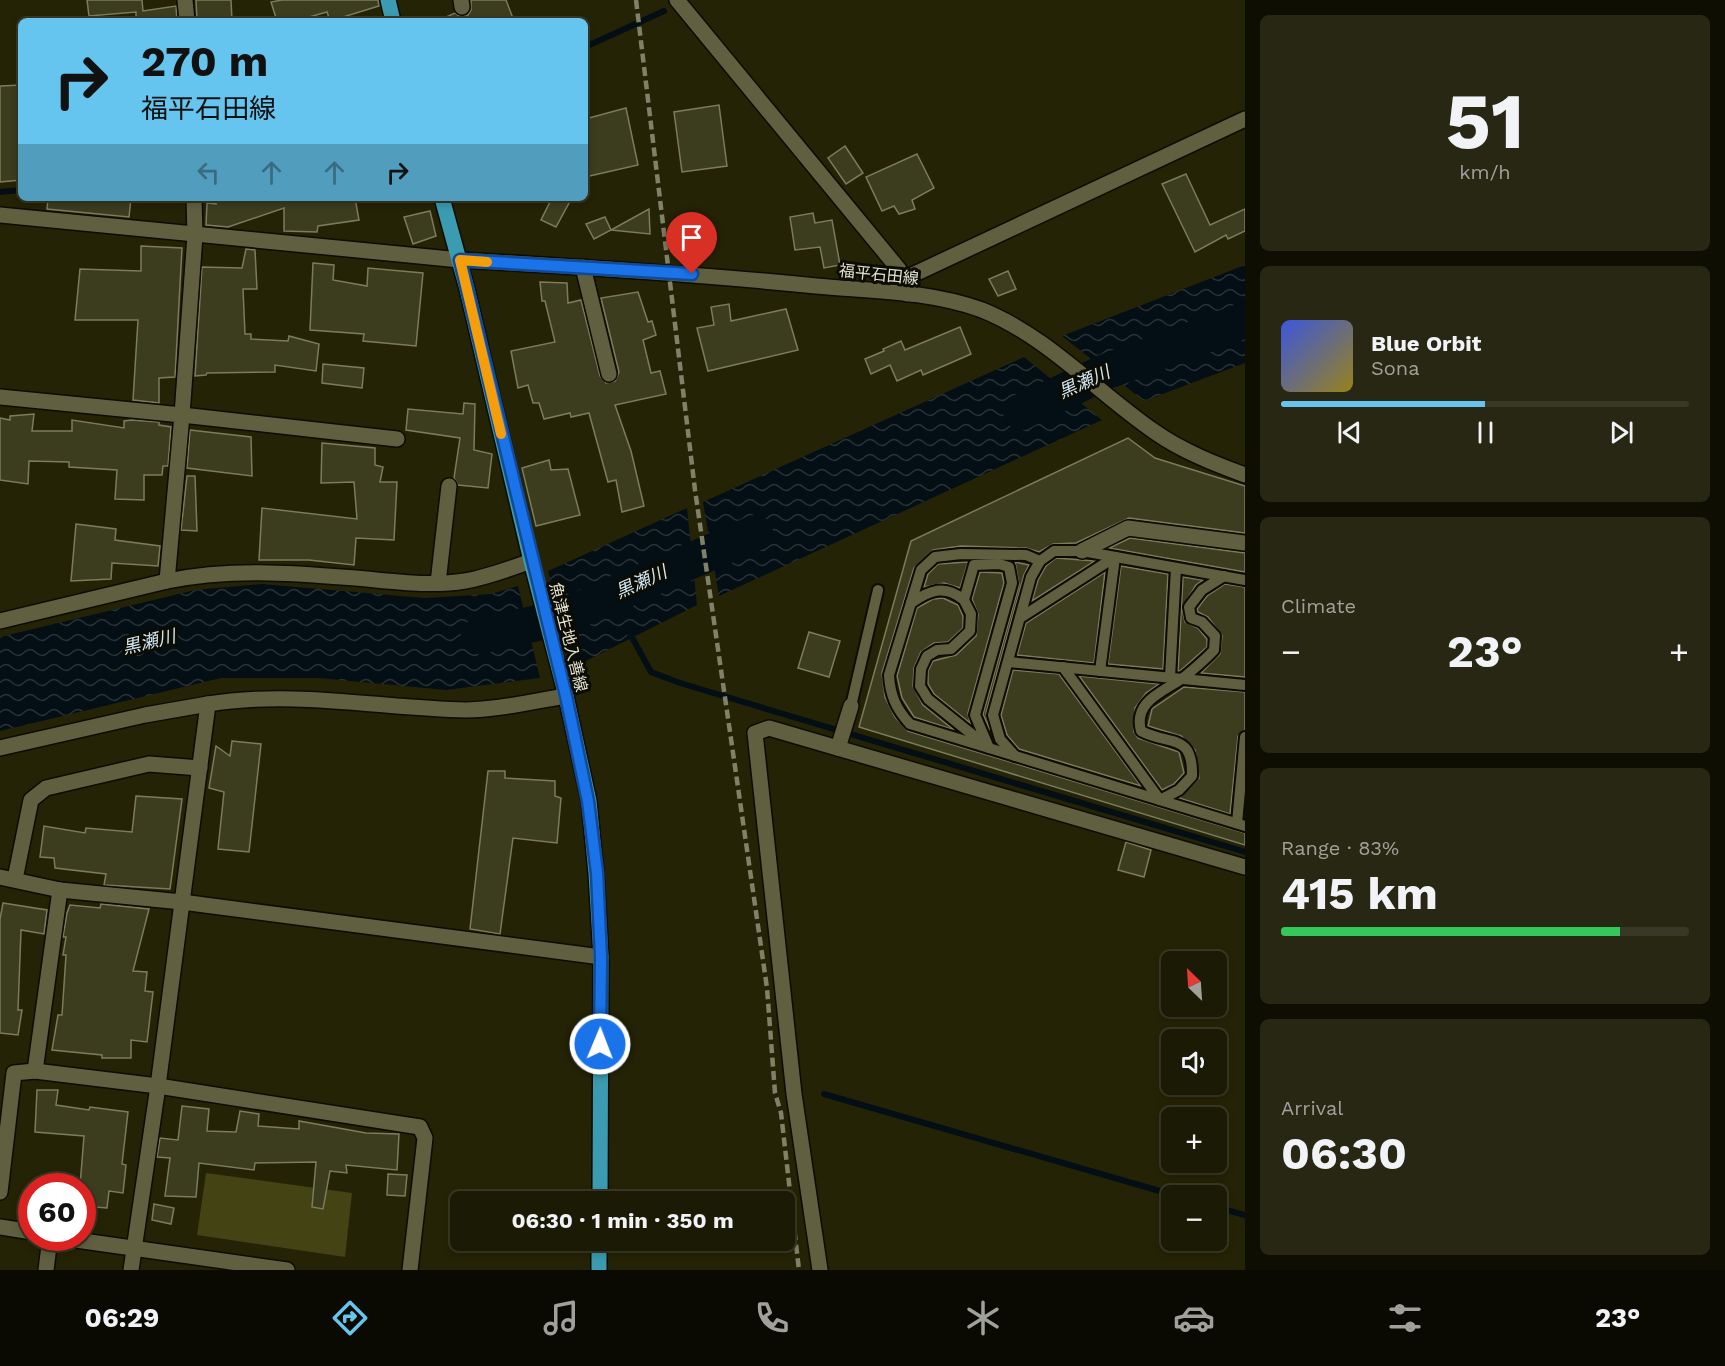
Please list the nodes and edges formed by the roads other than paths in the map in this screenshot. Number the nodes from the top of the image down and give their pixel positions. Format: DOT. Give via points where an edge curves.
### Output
graph roads {
  1 [pos="185,0"];
  2 [pos="388,0"];
  3 [pos="677,0"];
  4 [pos="187,18"];
  5 [pos="392,18"];
  6 [pos="1245,119"];
  7 [pos="194,201"];
  8 [pos="443,201"];
  9 [pos="0,215"];
  10 [pos="195,235"];
  11 [pos="460,260"];
  12 [pos="583,267"];
  13 [pos="906,278"];
  14 [pos="907,294"];
  15 [pos="609,374"];
  16 [pos="0,397"];
  17 [pos="182,415"];
  18 [pos="397,439"];
  19 [pos="1245,475"];
  20 [pos="449,486"];
  21 [pos="1245,543"];
  22 [pos="1082,551"];
  23 [pos="1115,557"];
  24 [pos="1040,561"];
  25 [pos="533,566"];
  26 [pos="1176,568"];
  27 [pos="1224,576"];
  28 [pos="1245,580"];
  29 [pos="167,581"];
  30 [pos="438,583"];
  31 [pos="878,590"];
  32 [pos="964,600"];
  33 [pos="911,603"];
  34 [pos="1020,618"];
  35 [pos="0,621"];
  36 [pos="1009,662"];
  37 [pos="1063,667"];
  38 [pos="1100,671"];
  39 [pos="1170,678"];
  40 [pos="1181,679"];
  41 [pos="1245,685"];
  42 [pos="566,696"];
  43 [pos="208,704"];
  44 [pos="851,706"];
  45 [pos="1245,737"];
  46 [pos="0,748"];
  47 [pos="838,748"];
  48 [pos="989,748"];
  49 [pos="1015,756"];
  50 [pos="200,768"];
  51 [pos="1160,800"];
  52 [pos="1241,825"];
  53 [pos="1245,867"];
  54 [pos="7,878"];
  55 [pos="60,890"];
  56 [pos="182,902"];
  57 [pos="601,957"];
  58 [pos="35,1071"];
  59 [pos="7,1072"];
  60 [pos="158,1086"];
  61 [pos="600,1191"];
  62 [pos="0,1192"];
  63 [pos="0,1227"];
  64 [pos="18,1230"];
  65 [pos="96,1243"];
  66 [pos="134,1249"];
  67 [pos="48,1251"];
  68 [pos="599,1251"];
  69 [pos="46,1270"];
  70 [pos="131,1270"];
  71 [pos="287,1270"];
  72 [pos="410,1270"];
  73 [pos="599,1270"];
  74 [pos="820,1270"];
  1 -- 4 [label="street"];
  2 -- 5 [label="main road"];
  3 -- 13 [label="street"];
  6 -- 13 [label="street"];
  7 -- 10 [label="street"];
  8 -- 11 [label="main road, 魚津生地入善線"];
  9 -- 10 [label="street, 福平石田線"];
  10 -- 11 [label="street, 福平石田線"];
  10 -- 17 [label="street"];
  11 -- 12 [label="street, 福平石田線"];
  11 -- 25 [label="main road, 魚津生地入善線"];
  12 -- 14 [label="street, 福平石田線"];
  12 -- 15 [label="street"];
  13 -- 14 [label="street"];
  14 -- 19 [label="street, 福平石田線" via="983,311 1025,333 1157,433"];
  16 -- 17 [label="street"];
  17 -- 18 [label="street"];
  17 -- 29 [label="street"];
  20 -- 30 [label="street"];
  21 -- 22 [label="street" via="1128,528"];
  22 -- 23 [label="lane"];
  22 -- 24 [label="lane" via="1054,551"];
  23 -- 26 [label="lane"];
  23 -- 34 [label="lane"];
  23 -- 38 [label="lane"];
  24 -- 33 [label="lane" via="1026,555 935,557 921,570"];
  24 -- 34 [label="lane" via="1030,577"];
  25 -- 30 [label="street"];
  25 -- 42 [label="main road, 魚津生地入善線"];
  26 -- 27 [label="lane"];
  26 -- 39 [label="lane"];
  27 -- 28 [label="lane"];
  27 -- 40 [label="lane" via="1193,598 1189,607 1191,618 1202,622 1215,636 1214,650"];
  29 -- 30 [label="street" via="268,571"];
  29 -- 35 [label="street"];
  31 -- 44 [label="lane"];
  32 -- 33 [label="lane" via="954,591 936,589"];
  32 -- 48 [label="lane" via="971,614 970,631 951,649 927,656 920,686 928,699"];
  32 -- 48 [label="lane" via="974,565 1009,567 1012,583 975,715"];
  33 -- 48 [label="lane" via="889,675 898,711 910,724"];
  34 -- 36 [label="lane"];
  36 -- 37 [label="lane"];
  36 -- 49 [label="lane" via="993,715 1000,739"];
  37 -- 38 [label="lane"];
  37 -- 51 [label="lane"];
  38 -- 39 [label="lane"];
  39 -- 40 [label="lane"];
  40 -- 41 [label="lane"];
  40 -- 51 [label="lane" via="1152,697 1138,720 1141,731 1177,741 1188,749 1193,761 1192,776 1179,790"];
  42 -- 43 [label="street" via="468,710 316,699 242,698"];
  42 -- 57 [label="main road, 魚津生地入善線" via="588,801"];
  43 -- 46 [label="street"];
  43 -- 50 [label="street"];
  44 -- 47 [label="street"];
  45 -- 52 [label="lane"];
  47 -- 53 [label="street"];
  47 -- 74 [label="street" via="769,728 755,733 794,1094"];
  48 -- 49 [label="lane"];
  49 -- 51 [label="lane"];
  50 -- 54 [label="street" via="149,764 46,788 31,800"];
  50 -- 56 [label="street"];
  51 -- 52 [label="lane"];
  54 -- 55 [label="street"];
  55 -- 56 [label="street"];
  55 -- 58 [label="street"];
  56 -- 57 [label="street"];
  56 -- 60 [label="street"];
  57 -- 61 [label="main road, 魚津生地入善線"];
  58 -- 59 [label="street"];
  58 -- 60 [label="street"];
  59 -- 62 [label="street"];
  60 -- 66 [label="street"];
  60 -- 72 [label="street" via="420,1127 425,1138"];
  63 -- 64 [label="street"];
  65 -- 66 [label="street"];
  66 -- 70 [label="street"];
  66 -- 71 [label="street"];
  67 -- 69 [label="street"];
  68 -- 73 [label="main road"];
}
